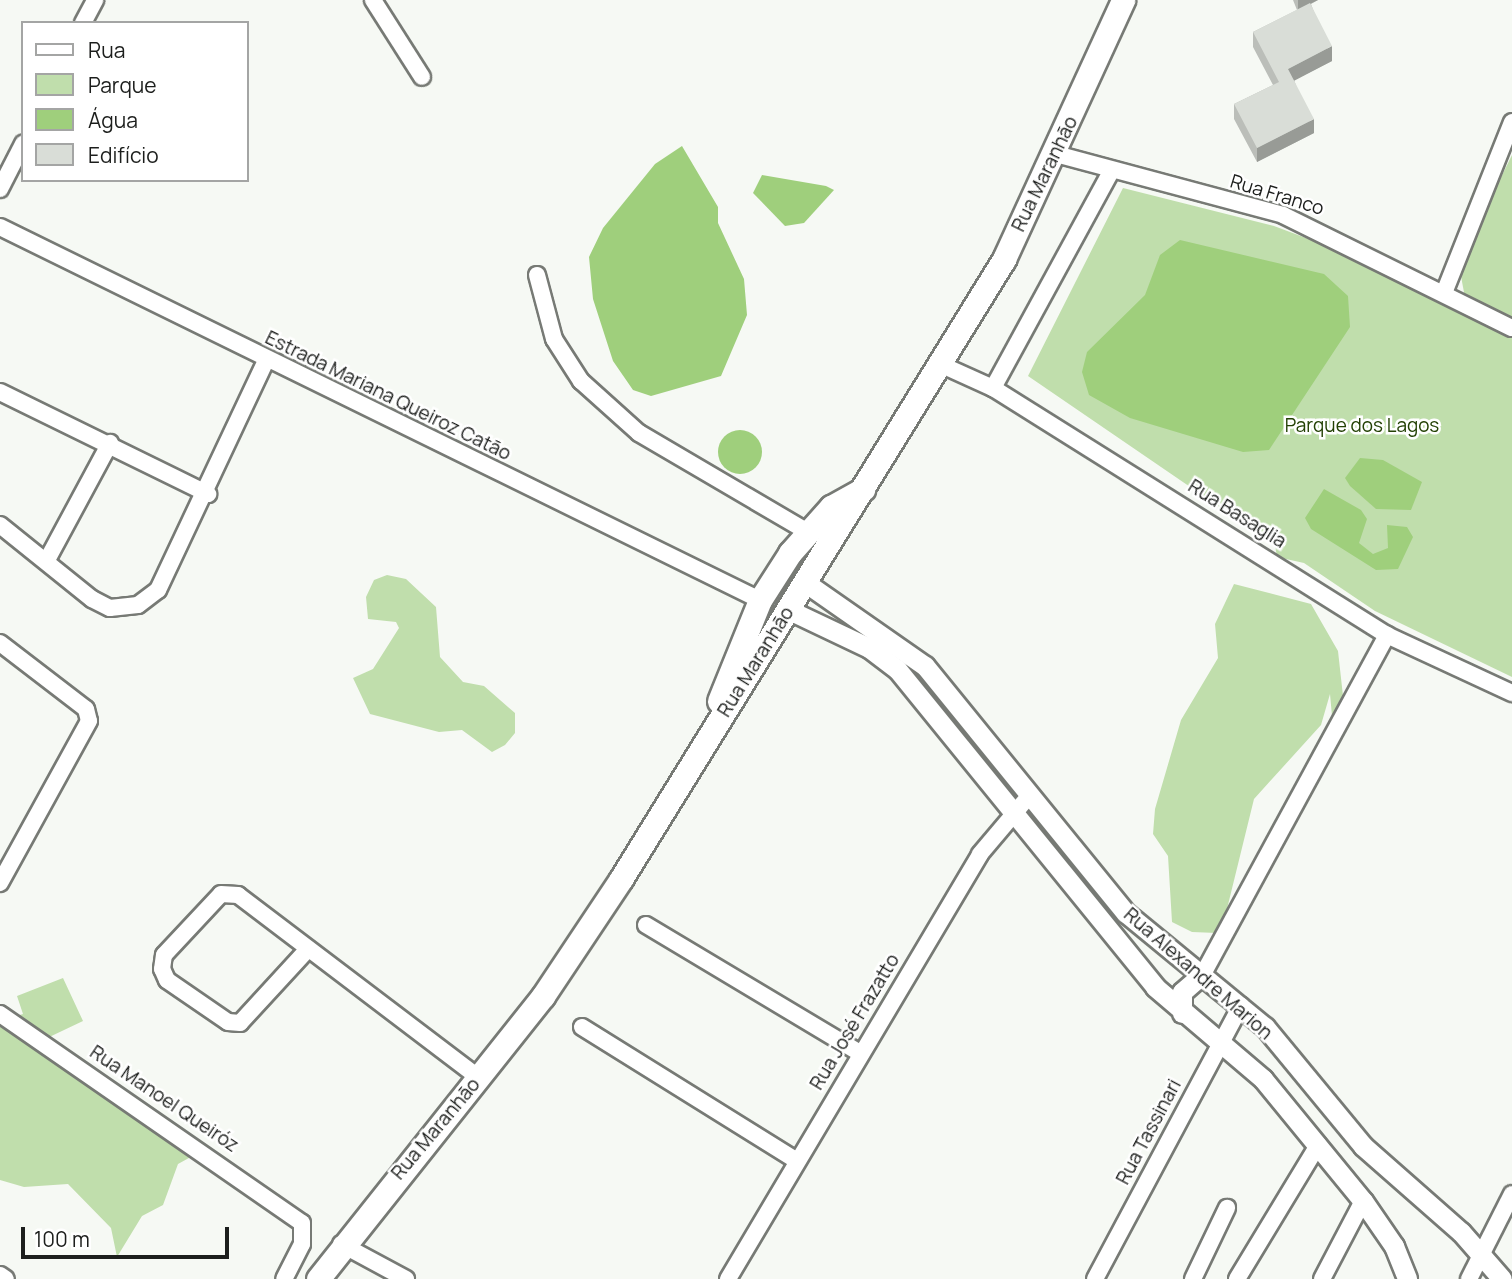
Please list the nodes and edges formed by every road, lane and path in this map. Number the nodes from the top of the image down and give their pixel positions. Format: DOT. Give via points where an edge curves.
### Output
graph roads {
  1 [pos="95,0"];
  2 [pos="373,0"];
  3 [pos="1123,0"];
  4 [pos="84,21"];
  5 [pos="422,77"];
  6 [pos="1511,127"];
  7 [pos="21,148"];
  8 [pos="1056,154"];
  9 [pos="1111,172"];
  10 [pos="0,189"];
  11 [pos="0,227"];
  12 [pos="537,275"];
  13 [pos="1444,293"];
  14 [pos="1512,328"];
  15 [pos="266,361"];
  16 [pos="942,365"];
  17 [pos="993,388"];
  18 [pos="0,392"];
  19 [pos="110,443"];
  20 [pos="866,487"];
  21 [pos="208,494"];
  22 [pos="0,525"];
  23 [pos="808,532"];
  24 [pos="47,560"];
  25 [pos="778,572"];
  26 [pos="806,583"];
  27 [pos="760,600"];
  28 [pos="789,610"];
  29 [pos="1387,635"];
  30 [pos="0,643"];
  31 [pos="1512,693"];
  32 [pos="701,750"];
  33 [pos="1029,796"];
  34 [pos="1011,812"];
  35 [pos="0,883"];
  36 [pos="646,925"];
  37 [pos="308,949"];
  38 [pos="1203,974"];
  39 [pos="1241,1006"];
  40 [pos="1182,1013"];
  41 [pos="0,1014"];
  42 [pos="582,1027"];
  43 [pos="1219,1044"];
  44 [pos="860,1054"];
  45 [pos="479,1078"];
  46 [pos="1318,1145"];
  47 [pos="797,1161"];
  48 [pos="1512,1194"];
  49 [pos="1363,1201"];
  50 [pos="1227,1208"];
  51 [pos="341,1244"];
  52 [pos="1480,1253"];
  53 [pos="0,1275"];
  54 [pos="6,1279"];
  55 [pos="284,1279"];
  56 [pos="318,1279"];
  57 [pos="406,1279"];
  58 [pos="728,1279"];
  59 [pos="1095,1279"];
  60 [pos="1192,1279"];
  61 [pos="1237,1279"];
  62 [pos="1322,1279"];
  63 [pos="1407,1279"];
  64 [pos="1469,1279"];
  65 [pos="1502,1279"];
  1 -- 4 [label="street"];
  2 -- 5 [label="street"];
  3 -- 8 [label="main road, Rua Maranhão"];
  6 -- 13 [label="street"];
  7 -- 10 [label="street"];
  8 -- 9 [label="street, Rua Franco"];
  8 -- 16 [label="main road, Rua Maranhão"];
  9 -- 13 [label="street, Rua Franco" via="1283,215"];
  9 -- 17 [label="street"];
  11 -- 15 [label="street, Estrada Mariana Queiroz Catão"];
  12 -- 23 [label="street" via="554,339 581,381 639,433"];
  13 -- 14 [label="street, Rua Franco"];
  15 -- 21 [label="street"];
  15 -- 27 [label="street, Estrada Mariana Queiroz Catão"];
  16 -- 17 [label="street, Rua Basaglia"];
  16 -- 20 [label="main road, Rua Maranhão"];
  17 -- 29 [label="street, Rua Basaglia"];
  18 -- 19 [label="street"];
  19 -- 21 [label="street"];
  19 -- 24 [label="street"];
  20 -- 23 [label="main road" via="831,507"];
  20 -- 26 [label="main road, Rua Maranhão"];
  21 -- 24 [label="street" via="158,590 138,605 110,608"];
  22 -- 24 [label="street"];
  23 -- 25 [label="main road"];
  25 -- 26 [label="main road"];
  25 -- 27 [label="main road"];
  26 -- 28 [label="main road, Rua Maranhão"];
  26 -- 33 [label="street, Rua Alexandre Marion" via="925,666"];
  27 -- 28 [label="main road"];
  27 -- 32 [label="main road"];
  28 -- 32 [label="main road, Rua Maranhão"];
  28 -- 34 [label="street, Rua Alexandre Marion" via="869,648 898,669"];
  29 -- 31 [label="street, Rua Basaglia"];
  29 -- 38 [label="street"];
  30 -- 35 [label="street" via="86,709 89,721"];
  32 -- 45 [label="main road, Rua Maranhão" via="550,986"];
  33 -- 34 [label="street, Rua José Frazatto"];
  33 -- 38 [label="street, Rua Alexandre Marion" via="1126,913"];
  34 -- 40 [label="street, Rua Alexandre Marion"];
  34 -- 44 [label="street, Rua José Frazatto"];
  36 -- 44 [label="street"];
  37 -- 37 [label="street" via="238,895 221,894 164,955 162,969 167,980 228,1022 240,1023"];
  37 -- 45 [label="street"];
  38 -- 39 [label="street, Rua Alexandre Marion"];
  38 -- 40 [label="street" via="1182,992"];
  39 -- 43 [label="street, Rua Tassinari"];
  39 -- 52 [label="street, Rua Alexandre Marion" via="1363,1146"];
  40 -- 43 [label="street, Rua Alexandre Marion"];
  41 -- 55 [label="street, Rua Manoel Queiróz" via="302,1223 302,1244"];
  42 -- 47 [label="street"];
  43 -- 46 [label="street, Rua Alexandre Marion" via="1263,1079"];
  43 -- 59 [label="street, Rua Tassinari"];
  44 -- 47 [label="street, Rua José Frazatto"];
  45 -- 51 [label="main road, Rua Maranhão"];
  46 -- 49 [label="street, Rua Alexandre Marion"];
  46 -- 61 [label="street"];
  47 -- 58 [label="street, Rua José Frazatto"];
  48 -- 52 [label="street"];
  49 -- 62 [label="street"];
  49 -- 63 [label="street, Rua Alexandre Marion" via="1394,1246"];
  50 -- 60 [label="street"];
  51 -- 56 [label="main road, Rua Maranhão"];
  51 -- 57 [label="street"];
  52 -- 64 [label="street"];
  52 -- 65 [label="street, Rua Alexandre Marion"];
  53 -- 54 [label="street"];
}
